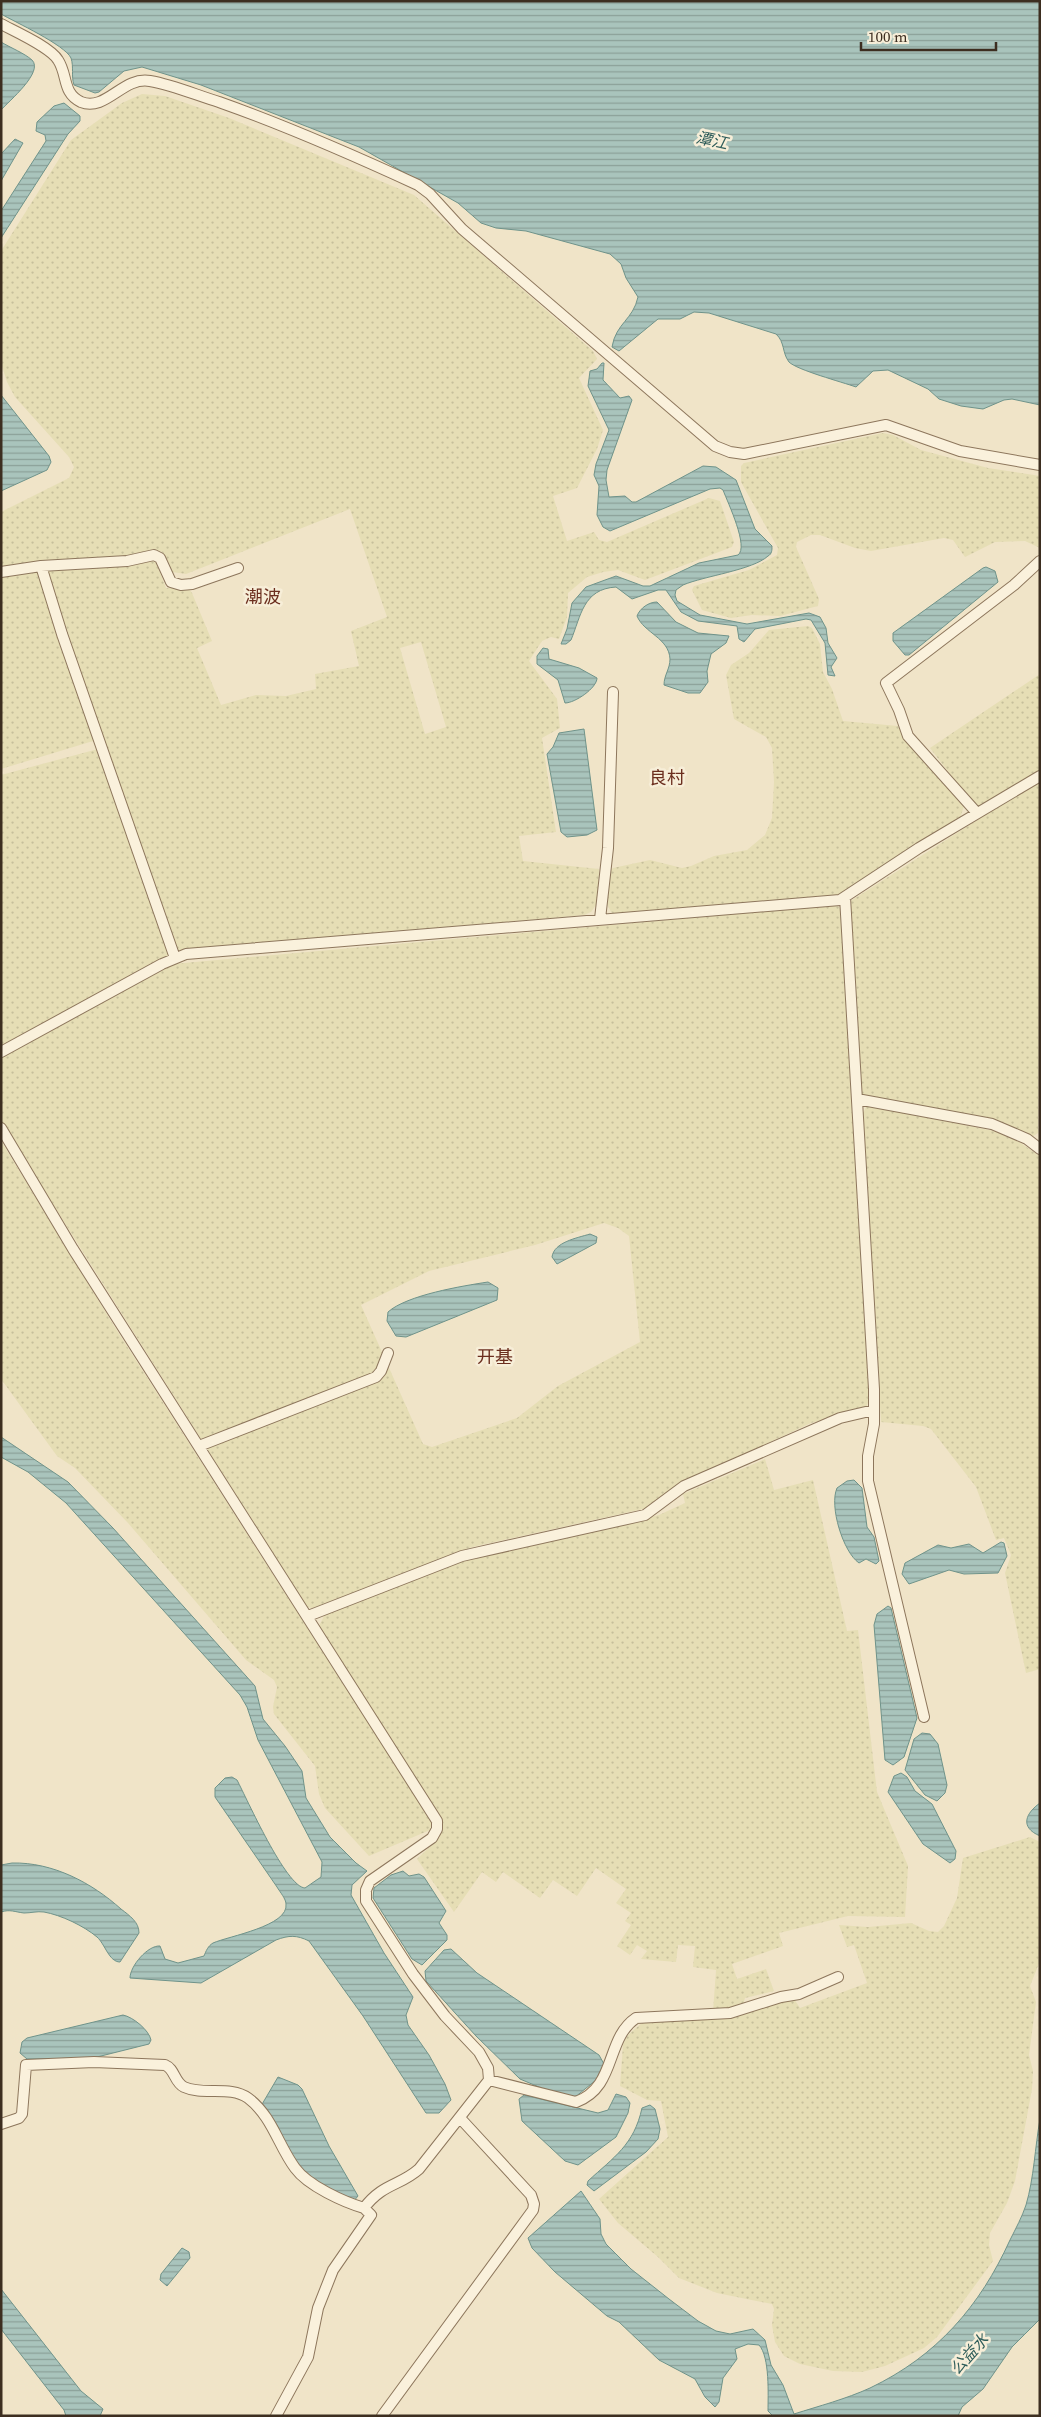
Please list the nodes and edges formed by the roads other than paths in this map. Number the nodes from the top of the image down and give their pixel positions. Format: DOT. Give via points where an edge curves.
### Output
graph roads {
  1 [pos="1,24"];
  2 [pos="1040,465"];
  3 [pos="1040,561"];
  4 [pos="41,566"];
  5 [pos="238,568"];
  6 [pos="1,572"];
  7 [pos="613,692"];
  8 [pos="1040,776"];
  9 [pos="977,813"];
  10 [pos="845,897"];
  11 [pos="600,919"];
  12 [pos="175,958"];
  13 [pos="1,1052"];
  14 [pos="857,1100"];
  15 [pos="1,1128"];
  16 [pos="1040,1149"];
  17 [pos="388,1354"];
  18 [pos="874,1410"];
  19 [pos="199,1446"];
  20 [pos="308,1616"];
  21 [pos="924,1717"];
  22 [pos="838,1977"];
  23 [pos="490,2080"];
  24 [pos="460,2118"];
  25 [pos="1,2124"];
  26 [pos="364,2208"];
  27 [pos="276,2416"];
  28 [pos="382,2416"];
  1 -- 2 [label="street" via="53,54 60,63 69,93 82,102 98,103 132,82 152,81 239,109 335,147 418,185 462,229 715,446 744,454 886,425 960,451"];
  3 -- 9 [label="street" via="1014,585 886,683 908,736"];
  4 -- 5 [label="street" via="127,561 154,554 160,558 171,582 184,585"];
  4 -- 6 [label="street"];
  4 -- 12 [label="street"];
  7 -- 11 [label="street" via="608,848"];
  8 -- 9 [label="street"];
  9 -- 10 [label="street"];
  10 -- 11 [label="street" via="830,902"];
  10 -- 14 [label="street"];
  11 -- 12 [label="street" via="206,952"];
  12 -- 13 [label="street"];
  14 -- 16 [label="street" via="992,1124 1027,1139"];
  14 -- 18 [label="street"];
  15 -- 19 [label="street" via="73,1249"];
  17 -- 19 [label="street" via="376,1377"];
  18 -- 20 [label="street" via="840,1418 684,1486 645,1515 462,1556"];
  18 -- 21 [label="street" via="868,1480"];
  19 -- 20 [label="street"];
  20 -- 23 [label="street" via="437,1821 432,1838 370,1881 366,1901 413,1974 445,2016 479,2052 488,2068"];
  22 -- 23 [label="street" via="799,1994 781,1996 730,2013 636,2018 616,2043 607,2072 599,2085 587,2097 576,2102"];
  23 -- 24 [label="street"];
  24 -- 26 [label="street" via="419,2169 383,2188"];
  24 -- 28 [label="street" via="532,2195 533,2210"];
  25 -- 26 [label="street" via="22,2114 26,2065 94,2062 165,2065 172,2069 184,2087 247,2098 274,2128 300,2174 348,2203"];
  26 -- 27 [label="street" via="371,2215 333,2270 318,2308 308,2357"];
}
